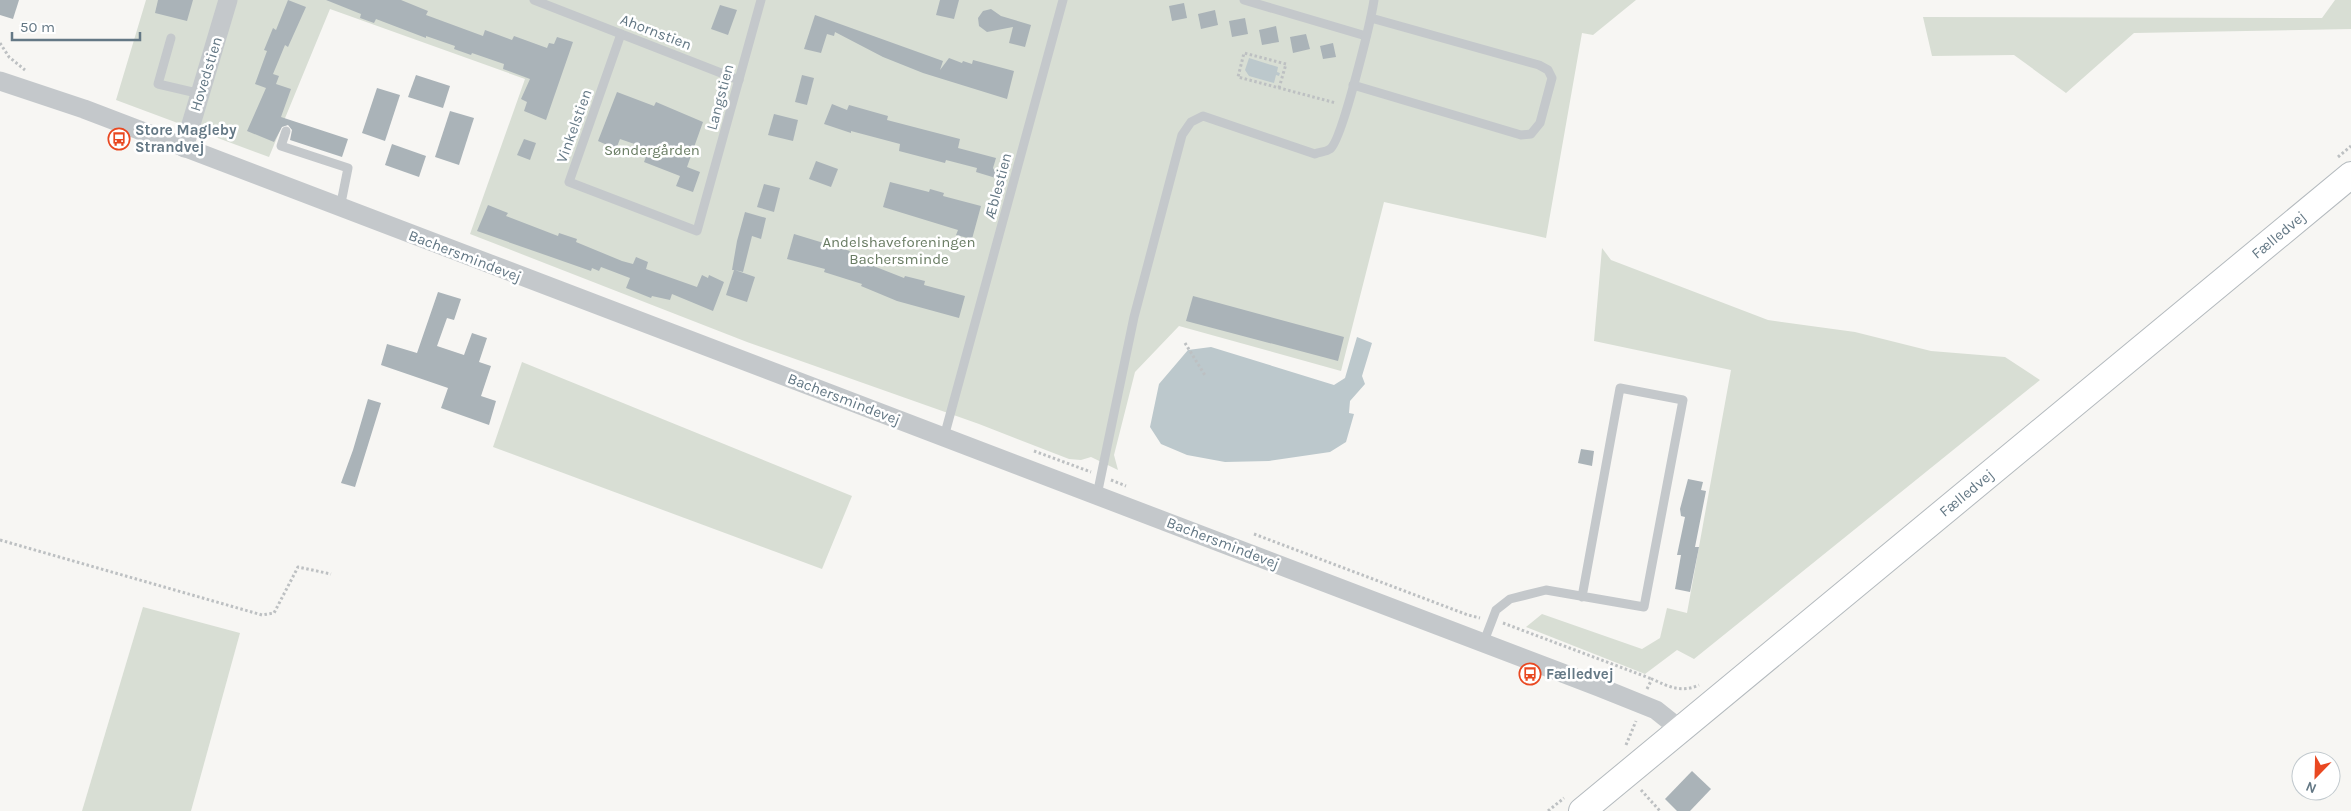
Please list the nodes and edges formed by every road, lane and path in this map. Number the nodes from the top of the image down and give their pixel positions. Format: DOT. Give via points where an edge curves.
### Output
graph roads {
  1 [pos="228,0"];
  2 [pos="534,0"];
  3 [pos="761,0"];
  4 [pos="1063,0"];
  5 [pos="1244,0"];
  6 [pos="1374,0"];
  7 [pos="1371,18"];
  8 [pos="621,34"];
  9 [pos="1366,36"];
  10 [pos="171,38"];
  11 [pos="739,80"];
  12 [pos="0,81"];
  13 [pos="1353,85"];
  14 [pos="1279,88"];
  15 [pos="201,94"];
  16 [pos="1346,106"];
  17 [pos="286,131"];
  18 [pos="2351,146"];
  19 [pos="184,148"];
  20 [pos="2343,167"];
  21 [pos="340,208"];
  22 [pos="698,231"];
  23 [pos="1185,343"];
  24 [pos="1206,378"];
  25 [pos="944,437"];
  26 [pos="1097,495"];
  27 [pos="0,540"];
  28 [pos="331,574"];
  29 [pos="1582,596"];
  30 [pos="1483,644"];
  31 [pos="1704,682"];
  32 [pos="1642,704"];
  33 [pos="1681,730"];
  34 [pos="1625,762"];
  35 [pos="1576,802"];
  36 [pos="1548,811"];
  37 [pos="1660,811"];
  1 -- 15 [label="street, Hovedstien"];
  2 -- 8 [label="lane, Ahornstien"];
  3 -- 11 [label="lane, Langstien"];
  4 -- 25 [label="lane, Æblestien"];
  5 -- 9 [label="lane"];
  6 -- 7 [label="lane"];
  7 -- 9 [label="lane"];
  7 -- 13 [label="lane" via="1548,70 1552,78 1540,123 1531,134 1520,134"];
  8 -- 11 [label="lane, Ahornstien"];
  8 -- 22 [label="lane, Vinkelstien" via="569,182"];
  9 -- 13 [label="lane"];
  10 -- 15 [label="lane" via="158,84"];
  11 -- 22 [label="lane, Langstien"];
  12 -- 19 [label="street, Bachersmindevej"];
  13 -- 16 [label="lane"];
  14 -- 14 [label="path" via="1238,78 1244,53 1286,64"];
  14 -- 16 [label="path"];
  15 -- 19 [label="street, Hovedstien"];
  16 -- 26 [label="lane" via="1337,138 1330,149 1315,154 1203,116 1190,122 1182,134 1134,317"];
  17 -- 21 [label="lane" via="281,146 348,168"];
  18 -- 20 [label="path"];
  19 -- 21 [label="street, Bachersmindevej"];
  20 -- 33 [label="street, Fælledvej"];
  21 -- 25 [label="street, Bachersmindevej"];
  23 -- 24 [label="path"];
  25 -- 26 [label="street, Bachersmindevej"];
  26 -- 30 [label="street, Bachersmindevej"];
  27 -- 28 [label="path" via="262,615 274,613 298,567"];
  29 -- 29 [label="lane" via="1644,607 1683,400 1620,388"];
  29 -- 30 [label="lane" via="1546,590 1510,599 1496,610"];
  30 -- 32 [label="street, Bachersmindevej"];
  31 -- 32 [label="path" via="1690,689 1677,689 1652,679"];
  32 -- 33 [label="street, Bachersmindevej" via="1664,714"];
  32 -- 34 [label="path"];
  33 -- 34 [label="street, Fælledvej"];
  34 -- 35 [label="street, Fælledvej"];
  34 -- 37 [label="path"];
  35 -- 36 [label="path"];
}
